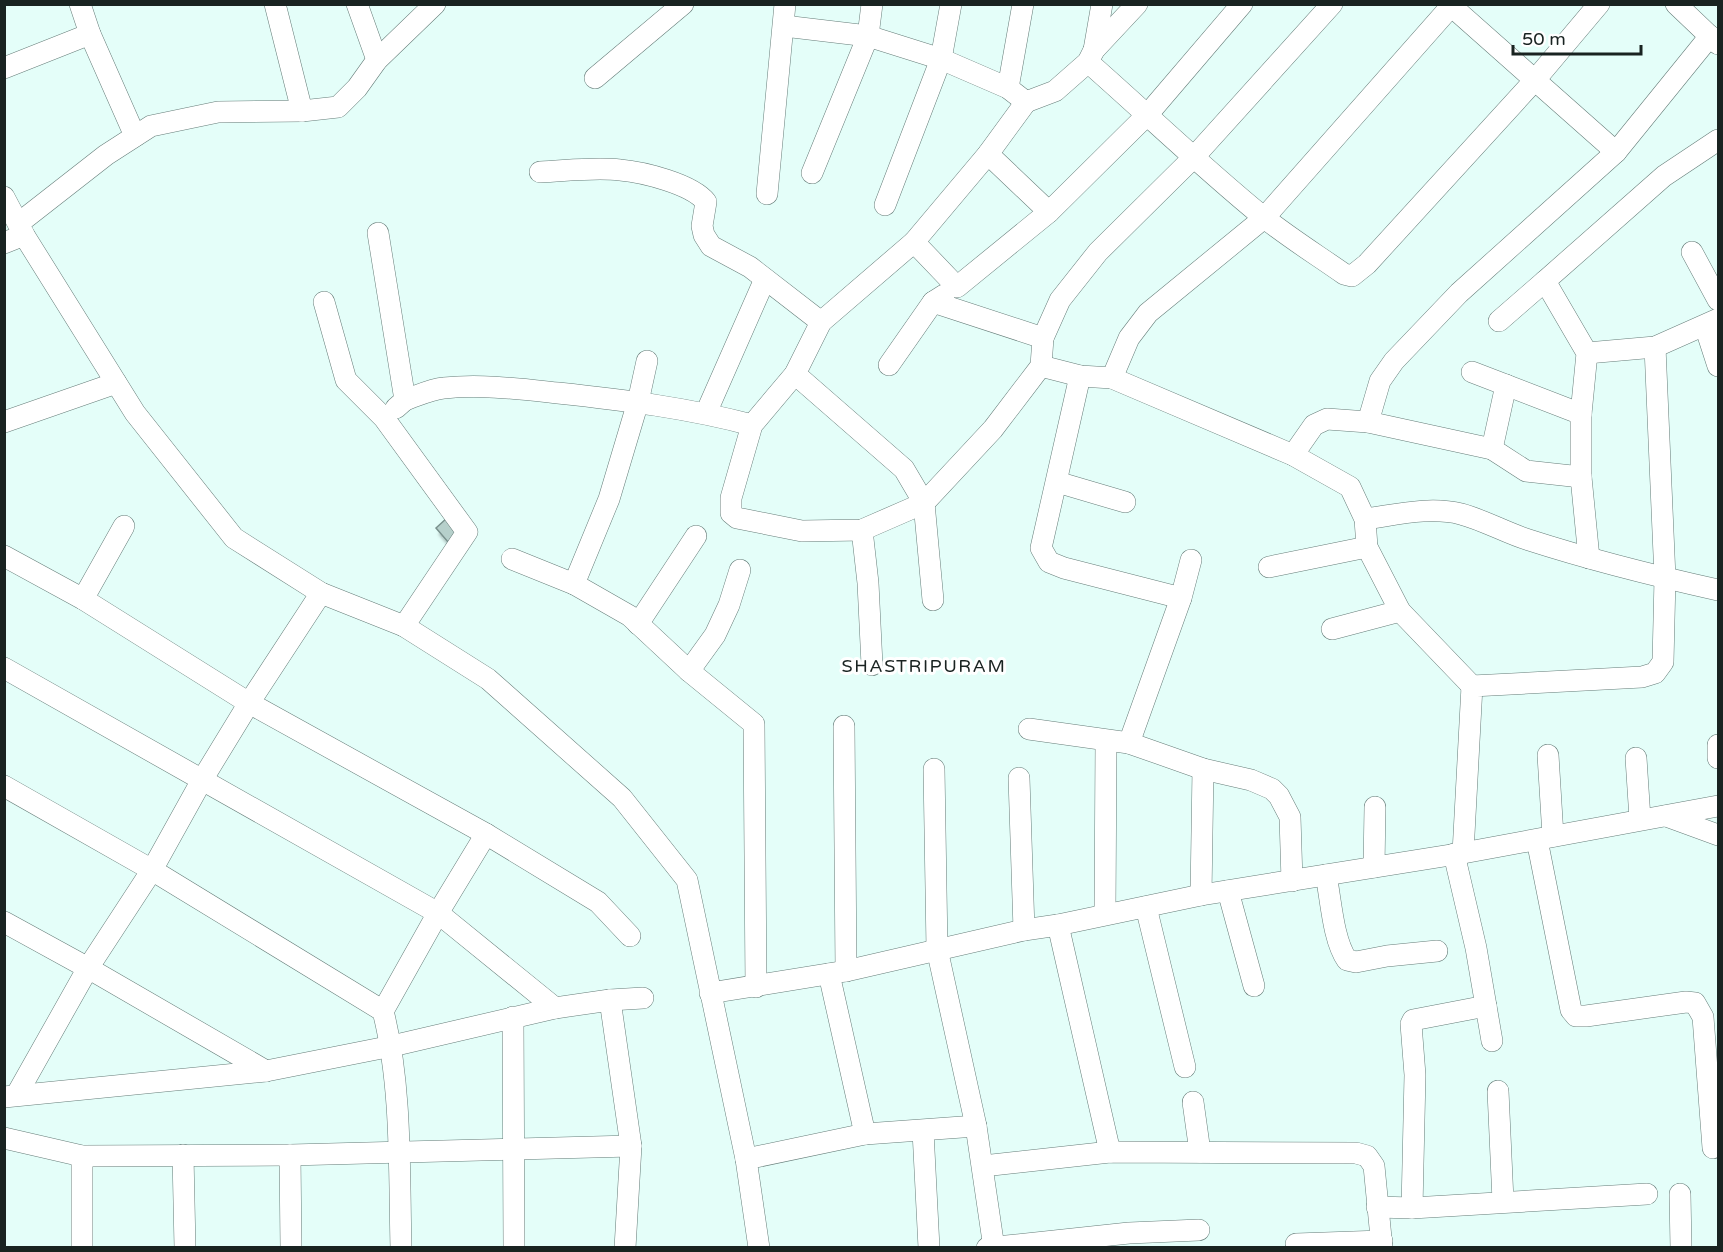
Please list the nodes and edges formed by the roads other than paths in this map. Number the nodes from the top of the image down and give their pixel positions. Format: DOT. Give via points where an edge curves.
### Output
graph roads {
  1 [pos="80,4"];
  2 [pos="275,4"];
  3 [pos="357,4"];
  4 [pos="435,4"];
  5 [pos="683,4"];
  6 [pos="785,4"];
  7 [pos="872,4"];
  8 [pos="951,4"];
  9 [pos="1023,4"];
  10 [pos="1102,4"];
  11 [pos="1137,4"];
  12 [pos="1242,4"];
  13 [pos="1332,4"];
  14 [pos="1599,4"];
  15 [pos="1676,4"];
  16 [pos="1451,5"];
  17 [pos="784,26"];
  18 [pos="90,34"];
  19 [pos="868,36"];
  20 [pos="1714,40"];
  21 [pos="1091,56"];
  22 [pos="941,59"];
  23 [pos="377,60"];
  24 [pos="4,68"];
  25 [pos="595,78"];
  26 [pos="1535,80"];
  27 [pos="1008,88"];
  28 [pos="1026,102"];
  29 [pos="302,111"];
  30 [pos="1148,114"];
  31 [pos="135,136"];
  32 [pos="1719,140"];
  33 [pos="1617,152"];
  34 [pos="988,154"];
  35 [pos="1193,158"];
  36 [pos="540,172"];
  37 [pos="812,173"];
  38 [pos="767,194"];
  39 [pos="4,197"];
  40 [pos="885,204"];
  41 [pos="1049,212"];
  42 [pos="1264,218"];
  43 [pos="16,233"];
  44 [pos="378,233"];
  45 [pos="914,242"];
  46 [pos="1692,252"];
  47 [pos="765,279"];
  48 [pos="1545,281"];
  49 [pos="957,287"];
  50 [pos="1719,300"];
  51 [pos="324,302"];
  52 [pos="933,302"];
  53 [pos="1499,321"];
  54 [pos="821,322"];
  55 [pos="1712,322"];
  56 [pos="1042,338"];
  57 [pos="1654,347"];
  58 [pos="1587,353"];
  59 [pos="646,361"];
  60 [pos="889,365"];
  61 [pos="1041,366"];
  62 [pos="1719,366"];
  63 [pos="1472,372"];
  64 [pos="795,374"];
  65 [pos="1080,376"];
  66 [pos="1112,378"];
  67 [pos="116,382"];
  68 [pos="1506,385"];
  69 [pos="405,400"];
  70 [pos="639,402"];
  71 [pos="706,413"];
  72 [pos="1581,414"];
  73 [pos="384,418"];
  74 [pos="4,422"];
  75 [pos="1368,422"];
  76 [pos="752,425"];
  77 [pos="1492,449"];
  78 [pos="1293,455"];
  79 [pos="1581,477"];
  80 [pos="1057,482"];
  81 [pos="1125,502"];
  82 [pos="924,503"];
  83 [pos="1365,519"];
  84 [pos="124,526"];
  85 [pos="862,530"];
  86 [pos="696,536"];
  87 [pos="1367,547"];
  88 [pos="4,556"];
  89 [pos="1589,558"];
  90 [pos="512,559"];
  91 [pos="1191,560"];
  92 [pos="1269,567"];
  93 [pos="740,570"];
  94 [pos="1665,578"];
  95 [pos="574,584"];
  96 [pos="1719,590"];
  97 [pos="321,593"];
  98 [pos="1181,598"];
  99 [pos="82,599"];
  100 [pos="933,600"];
  101 [pos="1400,611"];
  102 [pos="638,624"];
  103 [pos="404,626"];
  104 [pos="1332,628"];
  105 [pos="872,665"];
  106 [pos="4,668"];
  107 [pos="689,671"];
  108 [pos="1472,686"];
  109 [pos="249,703"];
  110 [pos="844,726"];
  111 [pos="1029,729"];
  112 [pos="1106,742"];
  113 [pos="1129,743"];
  114 [pos="1548,755"];
  115 [pos="1636,758"];
  116 [pos="934,769"];
  117 [pos="1203,769"];
  118 [pos="1019,778"];
  119 [pos="202,780"];
  120 [pos="4,786"];
  121 [pos="1719,806"];
  122 [pos="1375,807"];
  123 [pos="1665,816"];
  124 [pos="1640,819"];
  125 [pos="486,834"];
  126 [pos="1719,836"];
  127 [pos="1545,838"];
  128 [pos="1458,853"];
  129 [pos="1374,867"];
  130 [pos="152,870"];
  131 [pos="1326,875"];
  132 [pos="1292,880"];
  133 [pos="1228,891"];
  134 [pos="1201,895"];
  135 [pos="1146,907"];
  136 [pos="438,913"];
  137 [pos="1106,914"];
  138 [pos="4,922"];
  139 [pos="1058,925"];
  140 [pos="1024,930"];
  141 [pos="630,936"];
  142 [pos="937,949"];
  143 [pos="1437,951"];
  144 [pos="88,968"];
  145 [pos="838,972"];
  146 [pos="1254,986"];
  147 [pos="756,987"];
  148 [pos="710,993"];
  149 [pos="643,998"];
  150 [pos="610,1000"];
  151 [pos="1486,1006"];
  152 [pos="555,1008"];
  153 [pos="383,1011"];
  154 [pos="513,1017"];
  155 [pos="1492,1041"];
  156 [pos="392,1046"];
  157 [pos="1185,1067"];
  158 [pos="266,1071"];
  159 [pos="1498,1091"];
  160 [pos="11,1095"];
  161 [pos="1193,1102"];
  162 [pos="976,1126"];
  163 [pos="922,1131"];
  164 [pos="865,1134"];
  165 [pos="4,1138"];
  166 [pos="631,1146"];
  167 [pos="513,1147"];
  168 [pos="1713,1148"];
  169 [pos="399,1152"];
  170 [pos="1110,1152"];
  171 [pos="1200,1152"];
  172 [pos="183,1155"];
  173 [pos="290,1155"];
  174 [pos="82,1156"];
  175 [pos="746,1159"];
  176 [pos="983,1166"];
  177 [pos="1647,1194"];
  178 [pos="1680,1194"];
  179 [pos="1503,1201"];
  180 [pos="1377,1207"];
  181 [pos="1412,1208"];
  182 [pos="1199,1230"];
  183 [pos="1129,1240"];
  184 [pos="1296,1244"];
  185 [pos="1382,1244"];
  186 [pos="994,1247"];
  187 [pos="82,1248"];
  188 [pos="185,1248"];
  189 [pos="291,1248"];
  190 [pos="401,1248"];
  191 [pos="514,1248"];
  192 [pos="625,1248"];
  193 [pos="759,1248"];
  194 [pos="929,1248"];
  195 [pos="987,1248"];
  196 [pos="1681,1248"];
  1 -- 18 [label="street"];
  2 -- 29 [label="street"];
  3 -- 23 [label="street"];
  4 -- 23 [label="street"];
  5 -- 25 [label="street"];
  6 -- 17 [label="street"];
  7 -- 19 [label="street"];
  8 -- 22 [label="street"];
  9 -- 27 [label="street"];
  10 -- 21 [label="street"];
  11 -- 21 [label="street"];
  12 -- 30 [label="street"];
  13 -- 35 [label="street"];
  14 -- 26 [label="street"];
  15 -- 20 [label="street"];
  16 -- 26 [label="street"];
  16 -- 42 [label="street"];
  17 -- 19 [label="street"];
  17 -- 38 [label="street"];
  18 -- 24 [label="street"];
  18 -- 31 [label="street"];
  19 -- 22 [label="street"];
  19 -- 37 [label="street"];
  20 -- 33 [label="street"];
  21 -- 28 [label="street" via="1055,91"];
  21 -- 30 [label="street"];
  22 -- 27 [label="street"];
  22 -- 40 [label="street"];
  23 -- 29 [label="street" via="338,107"];
  26 -- 33 [label="street"];
  26 -- 42 [label="street" via="1352,276"];
  27 -- 28 [label="street"];
  28 -- 34 [label="street"];
  29 -- 31 [label="street" via="218,112 151,126"];
  30 -- 35 [label="street"];
  30 -- 41 [label="street"];
  31 -- 43 [label="street" via="106,155"];
  32 -- 48 [label="street" via="1664,176"];
  33 -- 75 [label="street" via="1459,293 1394,361 1380,381"];
  34 -- 41 [label="street"];
  34 -- 45 [label="street"];
  35 -- 42 [label="street"];
  35 -- 56 [label="street" via="1098,252 1060,300"];
  36 -- 47 [label="street" via="620,170 679,183 706,202 702,226 711,246"];
  39 -- 43 [label="street"];
  41 -- 49 [label="street"];
  42 -- 66 [label="street" via="1148,313 1129,338"];
  43 -- 67 [label="street"];
  44 -- 69 [label="street"];
  45 -- 49 [label="street"];
  45 -- 54 [label="street"];
  46 -- 50 [label="street"];
  47 -- 54 [label="street"];
  47 -- 71 [label="street"];
  48 -- 53 [label="street"];
  48 -- 58 [label="street"];
  49 -- 52 [label="street"];
  51 -- 73 [label="street" via="346,380"];
  52 -- 56 [label="street"];
  52 -- 60 [label="street"];
  54 -- 64 [label="street"];
  55 -- 57 [label="street"];
  55 -- 62 [label="street"];
  56 -- 61 [label="street"];
  57 -- 58 [label="street"];
  57 -- 94 [label="street"];
  58 -- 72 [label="street"];
  59 -- 70 [label="street"];
  61 -- 65 [label="street"];
  61 -- 82 [label="street" via="993,429"];
  63 -- 68 [label="street"];
  64 -- 76 [label="street"];
  64 -- 82 [label="street" via="904,469"];
  65 -- 66 [label="street"];
  65 -- 80 [label="street"];
  66 -- 78 [label="street"];
  67 -- 74 [label="street"];
  67 -- 97 [label="street" via="135,413 234,538"];
  68 -- 72 [label="street"];
  68 -- 77 [label="street"];
  69 -- 70 [label="street" via="441,388 471,386"];
  69 -- 73 [label="street"];
  70 -- 71 [label="street"];
  70 -- 95 [label="street" via="609,499"];
  71 -- 76 [label="street"];
  72 -- 79 [label="street"];
  73 -- 103 [label="street" via="467,532"];
  75 -- 77 [label="street"];
  75 -- 78 [label="street" via="1327,418 1314,425"];
  76 -- 85 [label="street" via="731,498 731,513 737,518 802,531"];
  77 -- 79 [label="street" via="1526,471"];
  78 -- 83 [label="street" via="1350,487"];
  79 -- 89 [label="street"];
  80 -- 81 [label="street"];
  80 -- 98 [label="street" via="1041,548 1049,562"];
  82 -- 85 [label="street"];
  82 -- 100 [label="street"];
  83 -- 87 [label="street"];
  83 -- 89 [label="street" via="1425,511 1460,514"];
  84 -- 99 [label="street"];
  85 -- 105 [label="street"];
  86 -- 102 [label="street"];
  87 -- 92 [label="street"];
  87 -- 101 [label="street"];
  88 -- 99 [label="street"];
  89 -- 94 [label="street"];
  90 -- 95 [label="street"];
  91 -- 98 [label="street"];
  93 -- 107 [label="street" via="715,635"];
  94 -- 96 [label="street"];
  94 -- 108 [label="street" via="1663,662 1654,673 1642,677"];
  95 -- 102 [label="street"];
  97 -- 103 [label="street"];
  97 -- 109 [label="street"];
  98 -- 113 [label="street"];
  99 -- 109 [label="street"];
  101 -- 104 [label="street"];
  101 -- 108 [label="street"];
  102 -- 107 [label="street"];
  103 -- 148 [label="street" via="488,680 622,798 687,880"];
  106 -- 119 [label="street"];
  107 -- 147 [label="street" via="754,724"];
  108 -- 128 [label="street"];
  109 -- 119 [label="street"];
  109 -- 125 [label="street"];
  110 -- 145 [label="street"];
  111 -- 112 [label="street"];
  112 -- 113 [label="street"];
  112 -- 137 [label="street"];
  113 -- 117 [label="street"];
  114 -- 127 [label="street"];
  115 -- 124 [label="street"];
  116 -- 142 [label="street"];
  117 -- 132 [label="street" via="1251,780 1279,796 1290,817"];
  117 -- 134 [label="street"];
  118 -- 140 [label="street"];
  119 -- 130 [label="street"];
  119 -- 136 [label="street"];
  120 -- 130 [label="street"];
  121 -- 123 [label="street"];
  122 -- 129 [label="street"];
  123 -- 124 [label="street"];
  123 -- 126 [label="street"];
  124 -- 127 [label="street"];
  125 -- 136 [label="street"];
  125 -- 141 [label="street" via="598,902"];
  127 -- 128 [label="street"];
  127 -- 168 [label="street" via="1571,1010 1576,1016 1586,1016 1695,1003 1703,1017"];
  128 -- 129 [label="street"];
  128 -- 151 [label="street"];
  129 -- 131 [label="street"];
  130 -- 144 [label="street"];
  130 -- 153 [label="street"];
  131 -- 132 [label="street"];
  131 -- 143 [label="street" via="1342,953 1347,960"];
  132 -- 133 [label="street"];
  133 -- 134 [label="street"];
  133 -- 146 [label="street"];
  134 -- 135 [label="street"];
  135 -- 137 [label="street"];
  135 -- 157 [label="street"];
  136 -- 152 [label="street"];
  136 -- 153 [label="street"];
  137 -- 139 [label="street"];
  138 -- 144 [label="street"];
  139 -- 140 [label="street"];
  139 -- 170 [label="street"];
  140 -- 142 [label="street"];
  142 -- 145 [label="street"];
  142 -- 162 [label="street"];
  144 -- 158 [label="street"];
  144 -- 160 [label="street"];
  145 -- 147 [label="street"];
  145 -- 164 [label="street"];
  147 -- 148 [label="street"];
  148 -- 175 [label="street"];
  149 -- 150 [label="street"];
  150 -- 152 [label="street"];
  150 -- 166 [label="street"];
  151 -- 155 [label="street"];
  151 -- 181 [label="street" via="1413,1020 1411,1024 1415,1076"];
  152 -- 154 [label="street"];
  153 -- 156 [label="street"];
  154 -- 156 [label="street"];
  154 -- 167 [label="street"];
  156 -- 158 [label="street"];
  156 -- 169 [label="street"];
  158 -- 160 [label="street"];
  159 -- 179 [label="street"];
  161 -- 171 [label="street"];
  162 -- 163 [label="street"];
  162 -- 176 [label="street"];
  163 -- 164 [label="street"];
  163 -- 194 [label="street"];
  164 -- 175 [label="street"];
  165 -- 174 [label="street"];
  166 -- 167 [label="street"];
  166 -- 192 [label="street"];
  167 -- 169 [label="street"];
  167 -- 191 [label="street"];
  169 -- 173 [label="street"];
  169 -- 190 [label="street"];
  170 -- 171 [label="street"];
  170 -- 176 [label="street"];
  171 -- 180 [label="street" via="1343,1152 1367,1156 1374,1166"];
  172 -- 173 [label="street"];
  172 -- 174 [label="street"];
  172 -- 188 [label="street"];
  173 -- 189 [label="street"];
  174 -- 187 [label="street"];
  175 -- 193 [label="street"];
  176 -- 186 [label="street"];
  177 -- 179 [label="street"];
  178 -- 196 [label="street"];
  179 -- 181 [label="street"];
  180 -- 181 [label="street"];
  180 -- 185 [label="street"];
  182 -- 183 [label="street"];
  183 -- 186 [label="street"];
  184 -- 185 [label="street"];
  186 -- 195 [label="street"];
}
